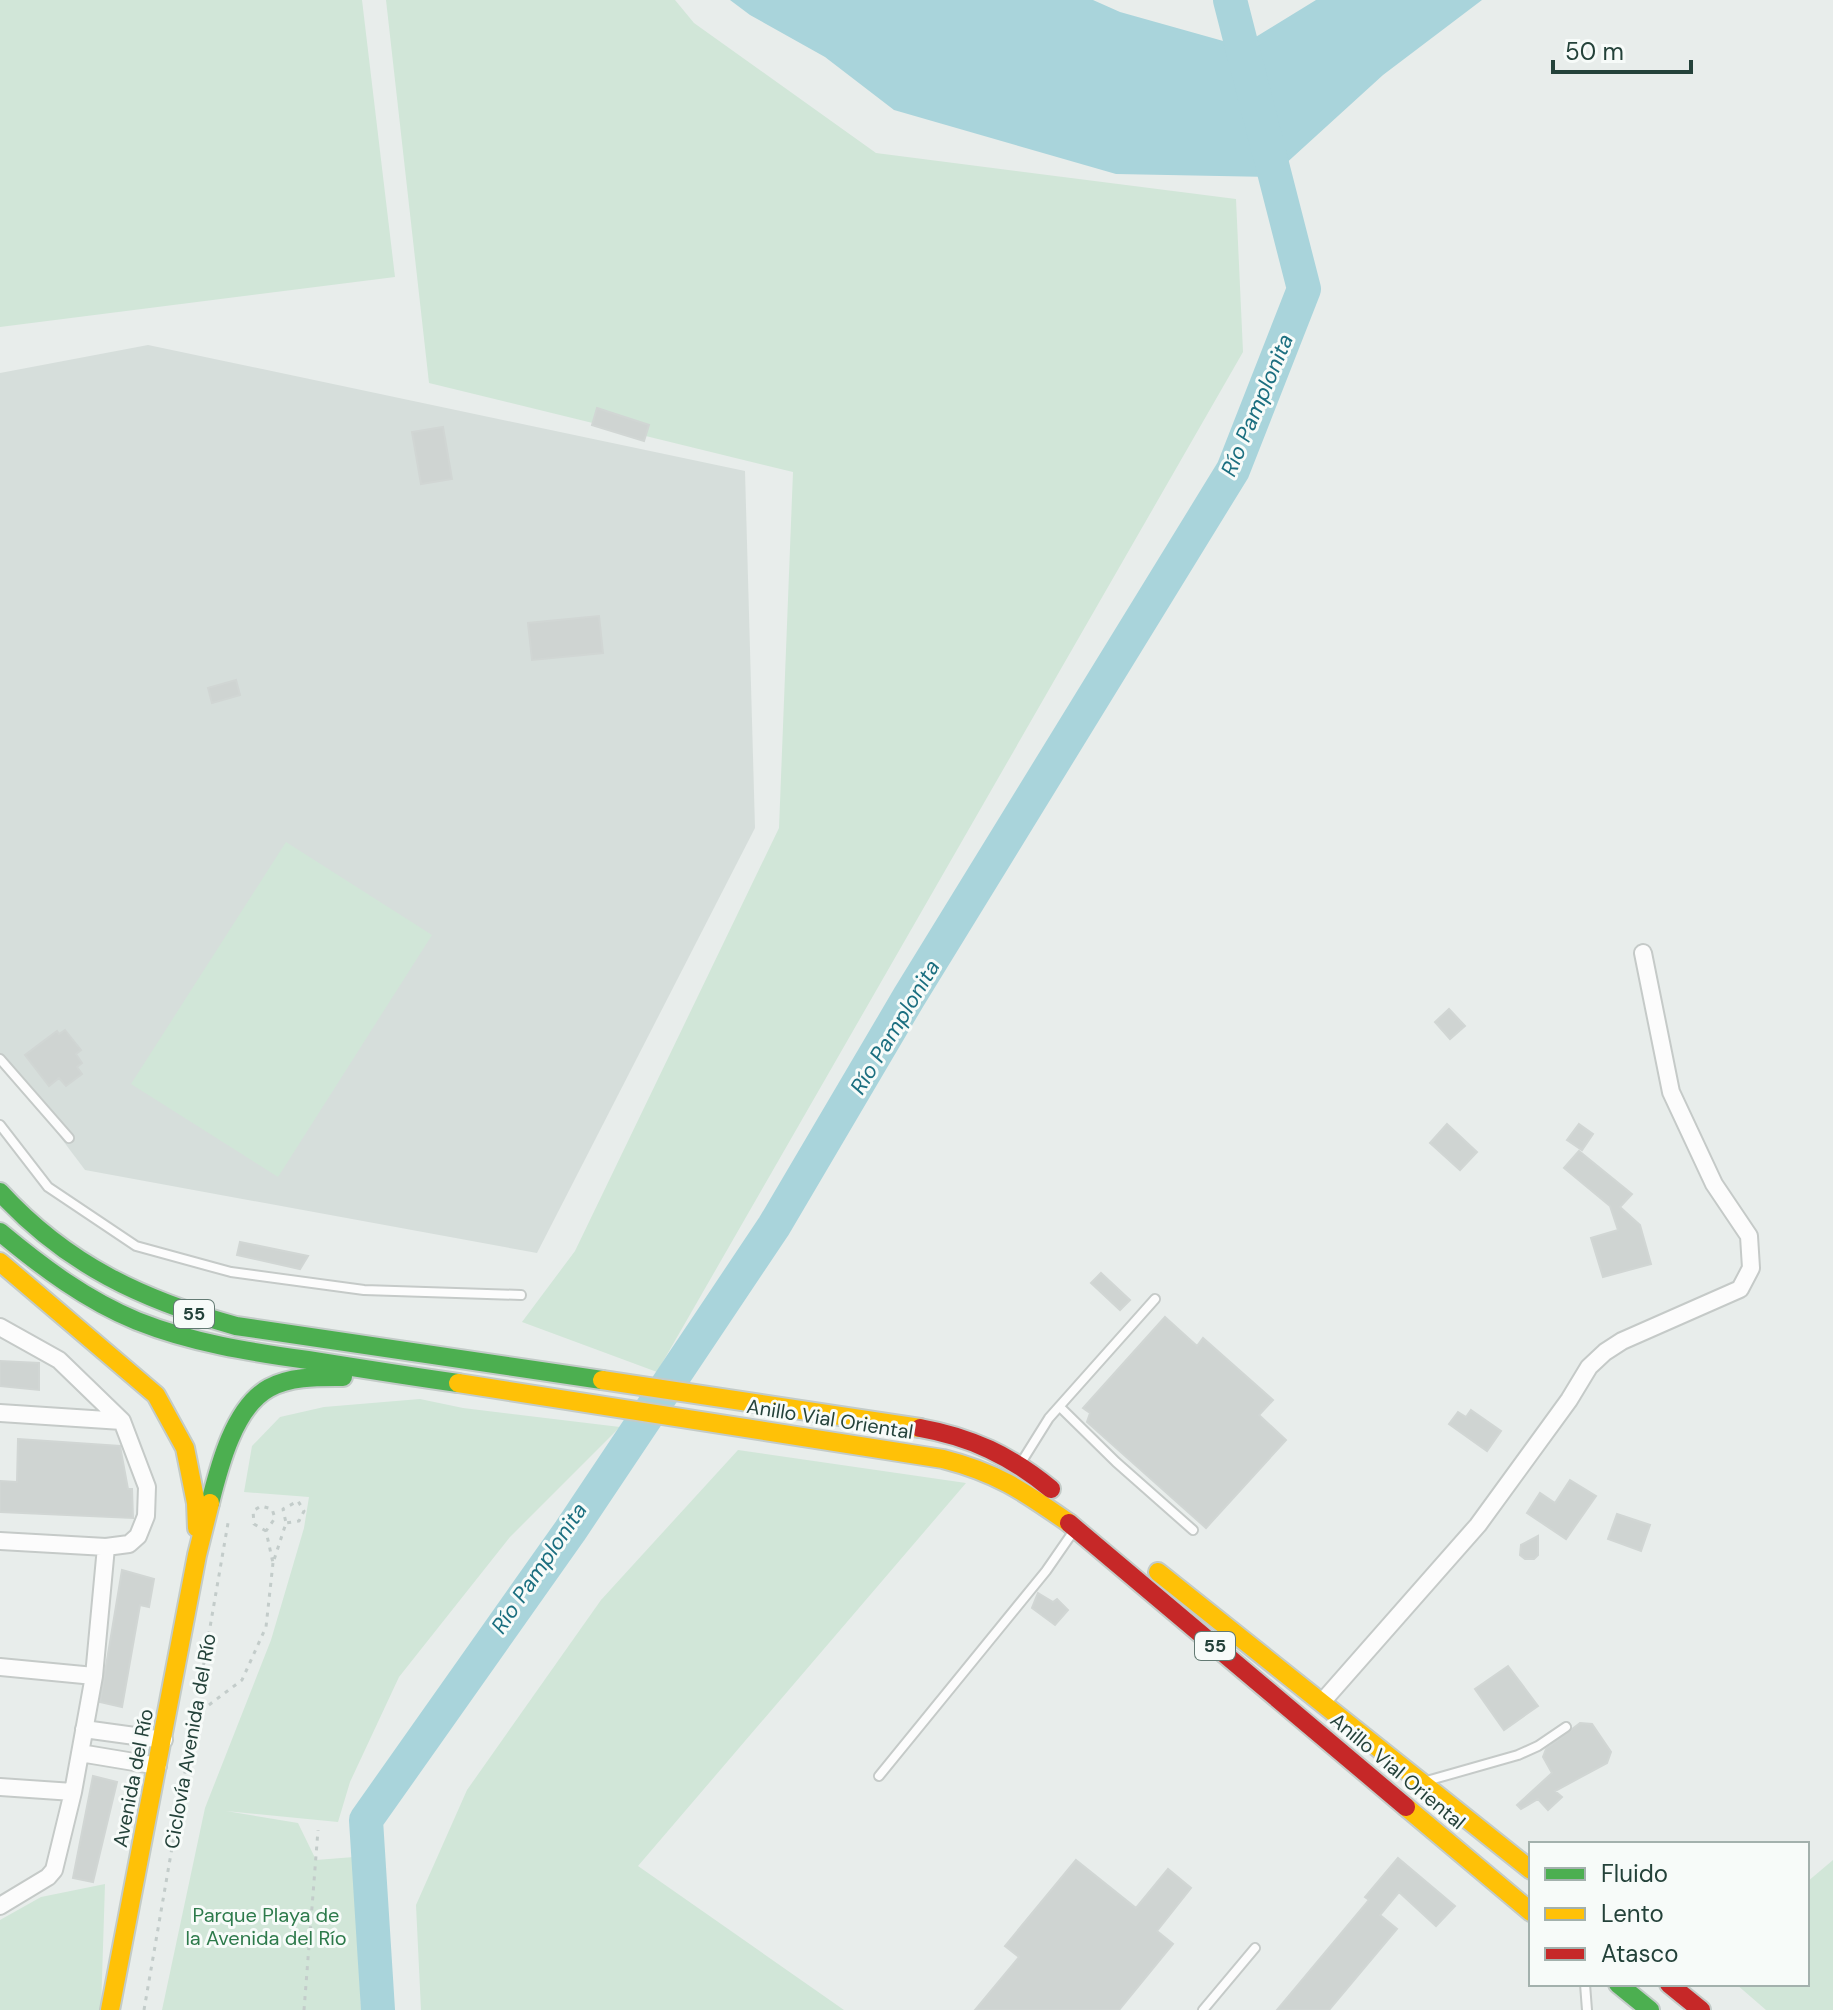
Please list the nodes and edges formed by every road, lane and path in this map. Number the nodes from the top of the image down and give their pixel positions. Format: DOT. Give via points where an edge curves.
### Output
graph roads {
  1 [pos="1643,953"];
  2 [pos="0,1059"];
  3 [pos="0,1125"];
  4 [pos="69,1138"];
  5 [pos="0,1192"];
  6 [pos="0,1232"];
  7 [pos="0,1262"];
  8 [pos="521,1295"];
  9 [pos="1155,1299"];
  10 [pos="0,1327"];
  11 [pos="413,1378"];
  12 [pos="1060,1407"];
  13 [pos="0,1413"];
  14 [pos="122,1421"];
  15 [pos="1020,1464"];
  16 [pos="228,1523"];
  17 [pos="286,1523"];
  18 [pos="1076,1528"];
  19 [pos="1193,1530"];
  20 [pos="266,1531"];
  21 [pos="0,1541"];
  22 [pos="106,1547"];
  23 [pos="197,1555"];
  24 [pos="273,1563"];
  25 [pos="0,1667"];
  26 [pos="94,1676"];
  27 [pos="1323,1701"];
  28 [pos="193,1717"];
  29 [pos="1566,1727"];
  30 [pos="84,1729"];
  31 [pos="164,1740"];
  32 [pos="80,1753"];
  33 [pos="158,1766"];
  34 [pos="879,1776"];
  35 [pos="1424,1782"];
  36 [pos="0,1787"];
  37 [pos="73,1792"];
  38 [pos="318,1830"];
  39 [pos="1529,1868"];
  40 [pos="0,1906"];
  41 [pos="1529,1910"];
  42 [pos="1255,1948"];
  43 [pos="1585,1986"];
  44 [pos="1620,1986"];
  45 [pos="1671,1986"];
  46 [pos="110,2010"];
  47 [pos="144,2010"];
  48 [pos="304,2010"];
  49 [pos="1203,2010"];
  50 [pos="1587,2010"];
  51 [pos="1650,2010"];
  52 [pos="1701,2010"];
  1 -- 27 [label="street" via="1671,1092 1714,1184 1749,1236 1751,1268 1740,1289 1622,1341 1589,1367 1478,1525"];
  2 -- 4 [label="lane"];
  3 -- 8 [label="lane" via="48,1187 136,1246 231,1272 364,1290"];
  5 -- 15 [label="main road, Anillo Vial Oriental / 55" via="47,1237 130,1290 236,1326 867,1419 952,1435"];
  6 -- 11 [label="main road, Anillo Vial Oriental / 55" via="39,1266 121,1314 171,1333 233,1349"];
  7 -- 23 [label="main road, Avenida del Río" via="156,1395 185,1448 196,1503"];
  9 -- 12 [label="lane"];
  10 -- 14 [label="street" via="59,1360"];
  11 -- 18 [label="main road, Anillo Vial Oriental / 55" via="865,1445 978,1468 1011,1483"];
  11 -- 23 [label="main road, Avenida del Río" via="307,1377 268,1388 240,1416 221,1461"];
  12 -- 15 [label="lane"];
  12 -- 19 [label="lane"];
  13 -- 14 [label="street"];
  14 -- 22 [label="street" via="147,1487 146,1516 129,1544"];
  15 -- 27 [label="main road, Anillo Vial Oriental / 55"];
  16 -- 28 [label="path, Ciclovía Avenida del Río"];
  17 -- 17 [label="path" via="299,1521 304,1511 298,1501 283,1509"];
  17 -- 24 [label="path"];
  18 -- 34 [label="lane"];
  18 -- 41 [label="main road, Anillo Vial Oriental / 55"];
  20 -- 20 [label="path" via="254,1524 253,1511 261,1506 272,1509 275,1518"];
  20 -- 24 [label="path"];
  21 -- 22 [label="street"];
  22 -- 26 [label="street"];
  23 -- 31 [label="main road, Avenida del Río"];
  24 -- 28 [label="path" via="266,1627 242,1680"];
  25 -- 26 [label="street"];
  26 -- 30 [label="street"];
  27 -- 35 [label="main road, Anillo Vial Oriental / 55"];
  28 -- 47 [label="path, Ciclovía Avenida del Río"];
  29 -- 35 [label="lane" via="1518,1755"];
  30 -- 31 [label="street"];
  30 -- 32 [label="street"];
  31 -- 33 [label="main road, Avenida del Río"];
  32 -- 33 [label="street"];
  32 -- 37 [label="street"];
  33 -- 46 [label="main road, Avenida del Río"];
  35 -- 39 [label="main road, Anillo Vial Oriental / 55"];
  36 -- 37 [label="street"];
  37 -- 40 [label="street" via="54,1870"];
  38 -- 48 [label="path"];
  42 -- 49 [label="lane"];
  43 -- 50 [label="lane"];
  44 -- 51 [label="main road"];
  45 -- 52 [label="main road"];
}
